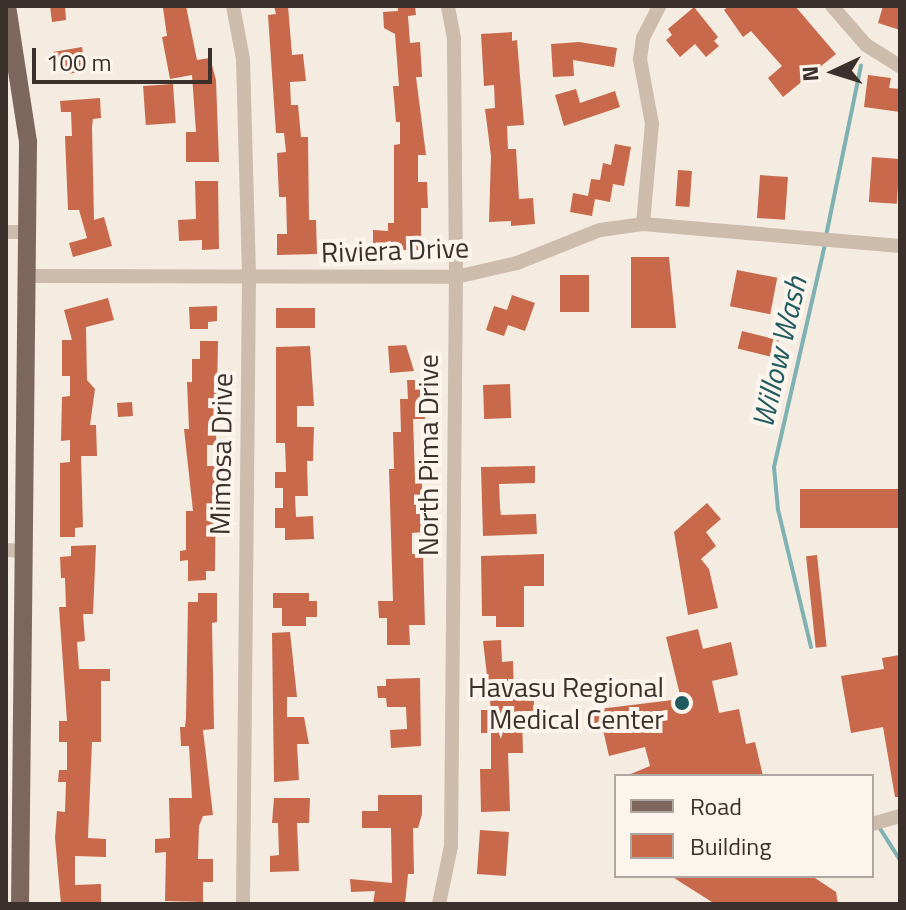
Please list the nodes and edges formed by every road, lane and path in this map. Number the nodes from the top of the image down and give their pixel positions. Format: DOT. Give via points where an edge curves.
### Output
graph roads {
  1 [pos="7,6"];
  2 [pos="233,6"];
  3 [pos="448,6"];
  4 [pos="659,6"];
  5 [pos="832,6"];
  6 [pos="11,48"];
  7 [pos="900,66"];
  8 [pos="643,224"];
  9 [pos="6,232"];
  10 [pos="27,232"];
  11 [pos="900,246"];
  12 [pos="27,276"];
  13 [pos="456,277"];
  14 [pos="249,278"];
  15 [pos="15,551"];
  16 [pos="20,904"];
  17 [pos="243,904"];
  18 [pos="439,904"];
  1 -- 6 [label="main road"];
  2 -- 14 [label="street, Mimosa Drive" via="243,59"];
  3 -- 13 [label="street, North Pima Drive" via="454,38"];
  4 -- 8 [label="street" via="643,38 640,59 652,124"];
  5 -- 7 [label="street" via="866,45"];
  6 -- 10 [label="main road" via="28,142"];
  8 -- 11 [label="street, Riviera Drive"];
  8 -- 13 [label="street, Riviera Drive" via="600,230 517,263"];
  9 -- 10 [label="street"];
  10 -- 12 [label="main road"];
  12 -- 14 [label="street, Riviera Drive"];
  12 -- 15 [label="main road"];
  13 -- 14 [label="street, Riviera Drive"];
  13 -- 18 [label="street, North Pima Drive" via="451,846"];
  14 -- 17 [label="street, Mimosa Drive"];
  15 -- 16 [label="main road"];
}
